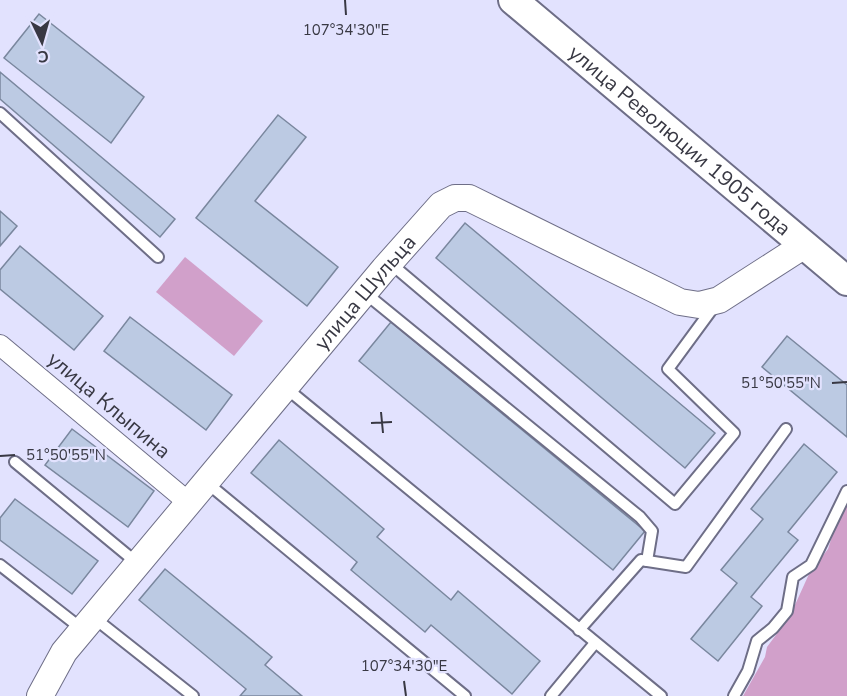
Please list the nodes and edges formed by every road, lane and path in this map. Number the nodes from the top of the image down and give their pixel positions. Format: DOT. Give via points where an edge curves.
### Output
graph roads {
  1 [pos="513,0"];
  2 [pos="0,113"];
  3 [pos="803,246"];
  4 [pos="158,257"];
  5 [pos="390,263"];
  6 [pos="847,281"];
  7 [pos="364,292"];
  8 [pos="719,300"];
  9 [pos="0,345"];
  10 [pos="285,388"];
  11 [pos="786,429"];
  12 [pos="15,462"];
  13 [pos="206,481"];
  14 [pos="847,490"];
  15 [pos="188,502"];
  16 [pos="647,561"];
  17 [pos="137,564"];
  18 [pos="0,565"];
  19 [pos="88,623"];
  20 [pos="579,630"];
  21 [pos="595,643"];
  22 [pos="40,696"];
  23 [pos="193,696"];
  24 [pos="465,696"];
  25 [pos="551,696"];
  26 [pos="661,696"];
  27 [pos="734,696"];
  1 -- 3 [label="main road, улица Революции 1905 года"];
  2 -- 4 [label="lane"];
  3 -- 6 [label="main road, улица Революции 1905 года"];
  3 -- 8 [label="street, улица Шульца"];
  5 -- 7 [label="street, улица Шульца"];
  5 -- 8 [label="street, улица Шульца" via="441,205 455,198 470,198 680,302"];
  5 -- 8 [label="lane" via="675,504 734,433 668,369"];
  7 -- 10 [label="street, улица Шульца"];
  7 -- 16 [label="lane" via="640,517 652,531"];
  9 -- 15 [label="street, улица Клыпина"];
  10 -- 13 [label="street, улица Шульца"];
  10 -- 20 [label="lane"];
  11 -- 16 [label="lane" via="686,567"];
  12 -- 17 [label="lane"];
  13 -- 15 [label="street, улица Шульца"];
  13 -- 24 [label="lane"];
  14 -- 27 [label="lane" via="811,565 793,577 787,611 757,641 748,671"];
  15 -- 17 [label="street, улица Шульца"];
  16 -- 20 [label="lane" via="641,560"];
  17 -- 19 [label="street, улица Шульца"];
  18 -- 19 [label="lane"];
  19 -- 22 [label="street, улица Шульца" via="64,652"];
  19 -- 23 [label="lane"];
  20 -- 21 [label="lane"];
  21 -- 25 [label="lane"];
  21 -- 26 [label="lane"];
}
